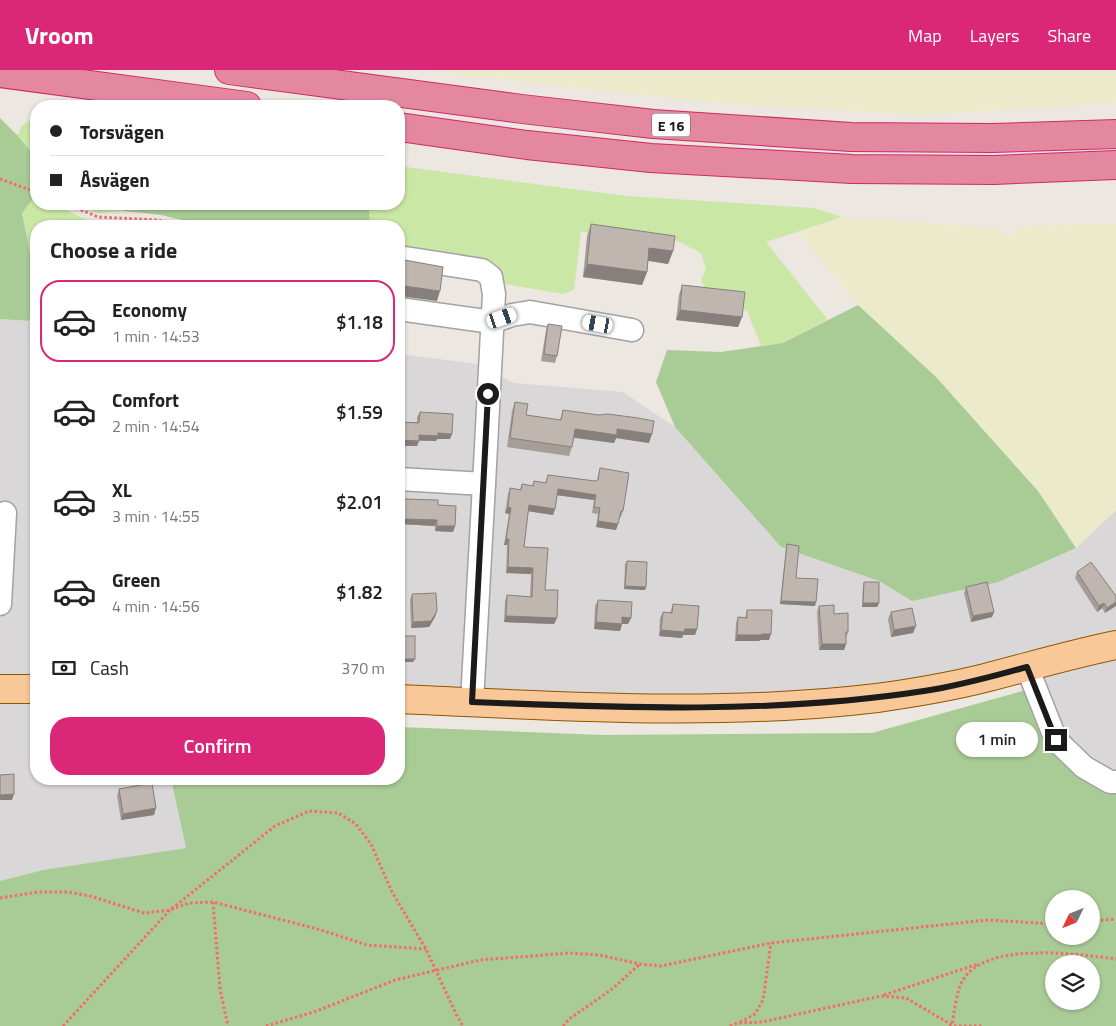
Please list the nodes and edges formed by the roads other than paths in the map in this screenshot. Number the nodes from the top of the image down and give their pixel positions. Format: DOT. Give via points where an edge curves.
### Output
graph roads {
  1 [pos="229,70"];
  2 [pos="0,73"];
  3 [pos="202,100"];
  4 [pos="405,128"];
  5 [pos="1116,134"];
  6 [pos="1116,165"];
  7 [pos="405,258"];
  8 [pos="405,310"];
  9 [pos="492,322"];
  10 [pos="632,330"];
  11 [pos="405,479"];
  12 [pos="484,484"];
  13 [pos="5,513"];
  14 [pos="0,604"];
  15 [pos="1116,644"];
  16 [pos="1027,667"];
  17 [pos="0,689"];
  18 [pos="30,689"];
  19 [pos="405,699"];
  20 [pos="472,702"];
  21 [pos="1116,782"];
  1 -- 5 [label="highway, E 16" via="653,124 851,137 992,138"];
  2 -- 3 [label="highway"];
  4 -- 6 [label="highway, E 16" via="651,158 852,169 994,170"];
  7 -- 9 [label="street" via="482,270 491,278 494,294"];
  8 -- 9 [label="street"];
  9 -- 10 [label="street" via="530,312"];
  9 -- 12 [label="street"];
  11 -- 12 [label="street"];
  12 -- 20 [label="street"];
  13 -- 14 [label="street"];
  15 -- 16 [label="main road"];
  16 -- 20 [label="main road" via="926,691 799,705 666,708"];
  16 -- 21 [label="street" via="1056,740 1084,767 1110,782"];
  17 -- 18 [label="main road"];
  19 -- 20 [label="main road"];
}
